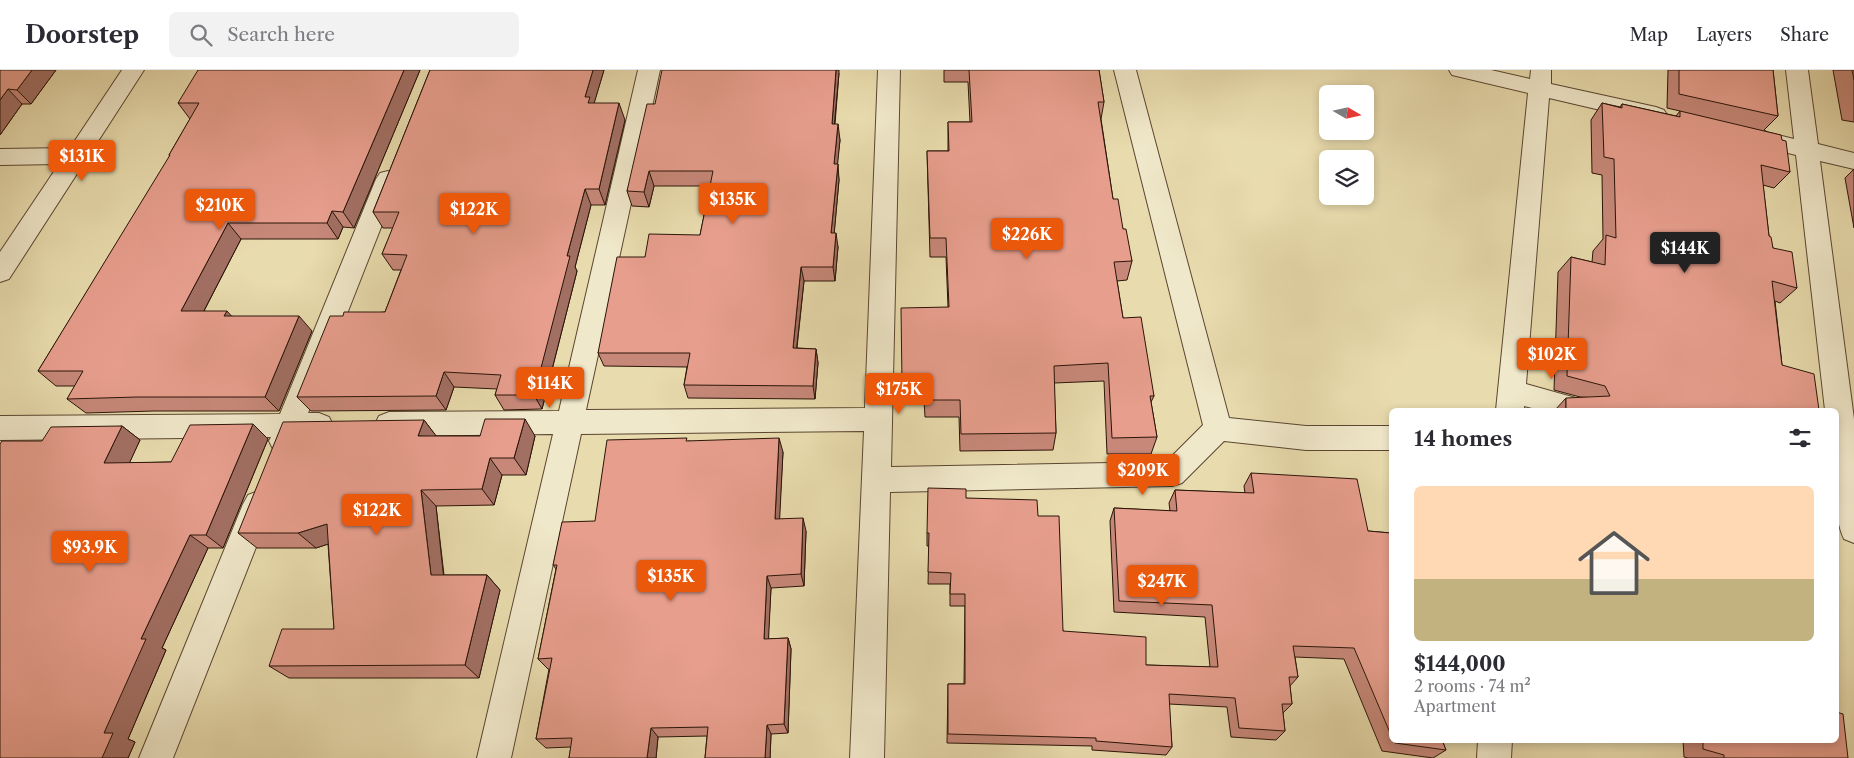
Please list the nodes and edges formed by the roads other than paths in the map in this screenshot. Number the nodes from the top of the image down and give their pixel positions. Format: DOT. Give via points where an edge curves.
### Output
graph roads {
  1 [pos="133,70"];
  2 [pos="648,70"];
  3 [pos="889,70"];
  4 [pos="1125,70"];
  5 [pos="1460,70"];
  6 [pos="1797,70"];
  7 [pos="1540,79"];
  8 [pos="1673,119"];
  9 [pos="1730,132"];
  10 [pos="1807,150"];
  11 [pos="399,152"];
  12 [pos="76,156"];
  13 [pos="0,157"];
  14 [pos="1854,160"];
  15 [pos="0,272"];
  16 [pos="1511,401"];
  17 [pos="1565,408"];
  18 [pos="1834,408"];
  19 [pos="878,419"];
  20 [pos="569,422"];
  21 [pos="290,425"];
  22 [pos="0,428"];
  23 [pos="1218,429"];
  24 [pos="1389,438"];
  25 [pos="1839,454"];
  26 [pos="876,480"];
  27 [pos="1842,482"];
  28 [pos="1854,530"];
  29 [pos="1495,743"];
  30 [pos="156,758"];
  31 [pos="494,758"];
  32 [pos="867,758"];
  33 [pos="1494,758"];
  1 -- 12 [label="street"];
  2 -- 20 [label="street"];
  3 -- 19 [label="street"];
  4 -- 23 [label="street"];
  5 -- 7 [label="street"];
  6 -- 10 [label="street"];
  7 -- 8 [label="street"];
  7 -- 16 [label="street"];
  9 -- 10 [label="street"];
  10 -- 14 [label="street"];
  10 -- 18 [label="street"];
  11 -- 21 [label="street"];
  12 -- 13 [label="street"];
  12 -- 15 [label="street"];
  16 -- 17 [label="street"];
  19 -- 20 [label="street"];
  19 -- 26 [label="street"];
  20 -- 21 [label="street"];
  20 -- 31 [label="street"];
  21 -- 22 [label="street"];
  21 -- 30 [label="street"];
  23 -- 24 [label="street" via="1306,438"];
  23 -- 26 [label="street" via="1172,474"];
  25 -- 27 [label="street"];
  26 -- 32 [label="street"];
  27 -- 28 [label="street"];
  29 -- 33 [label="street"];
}
